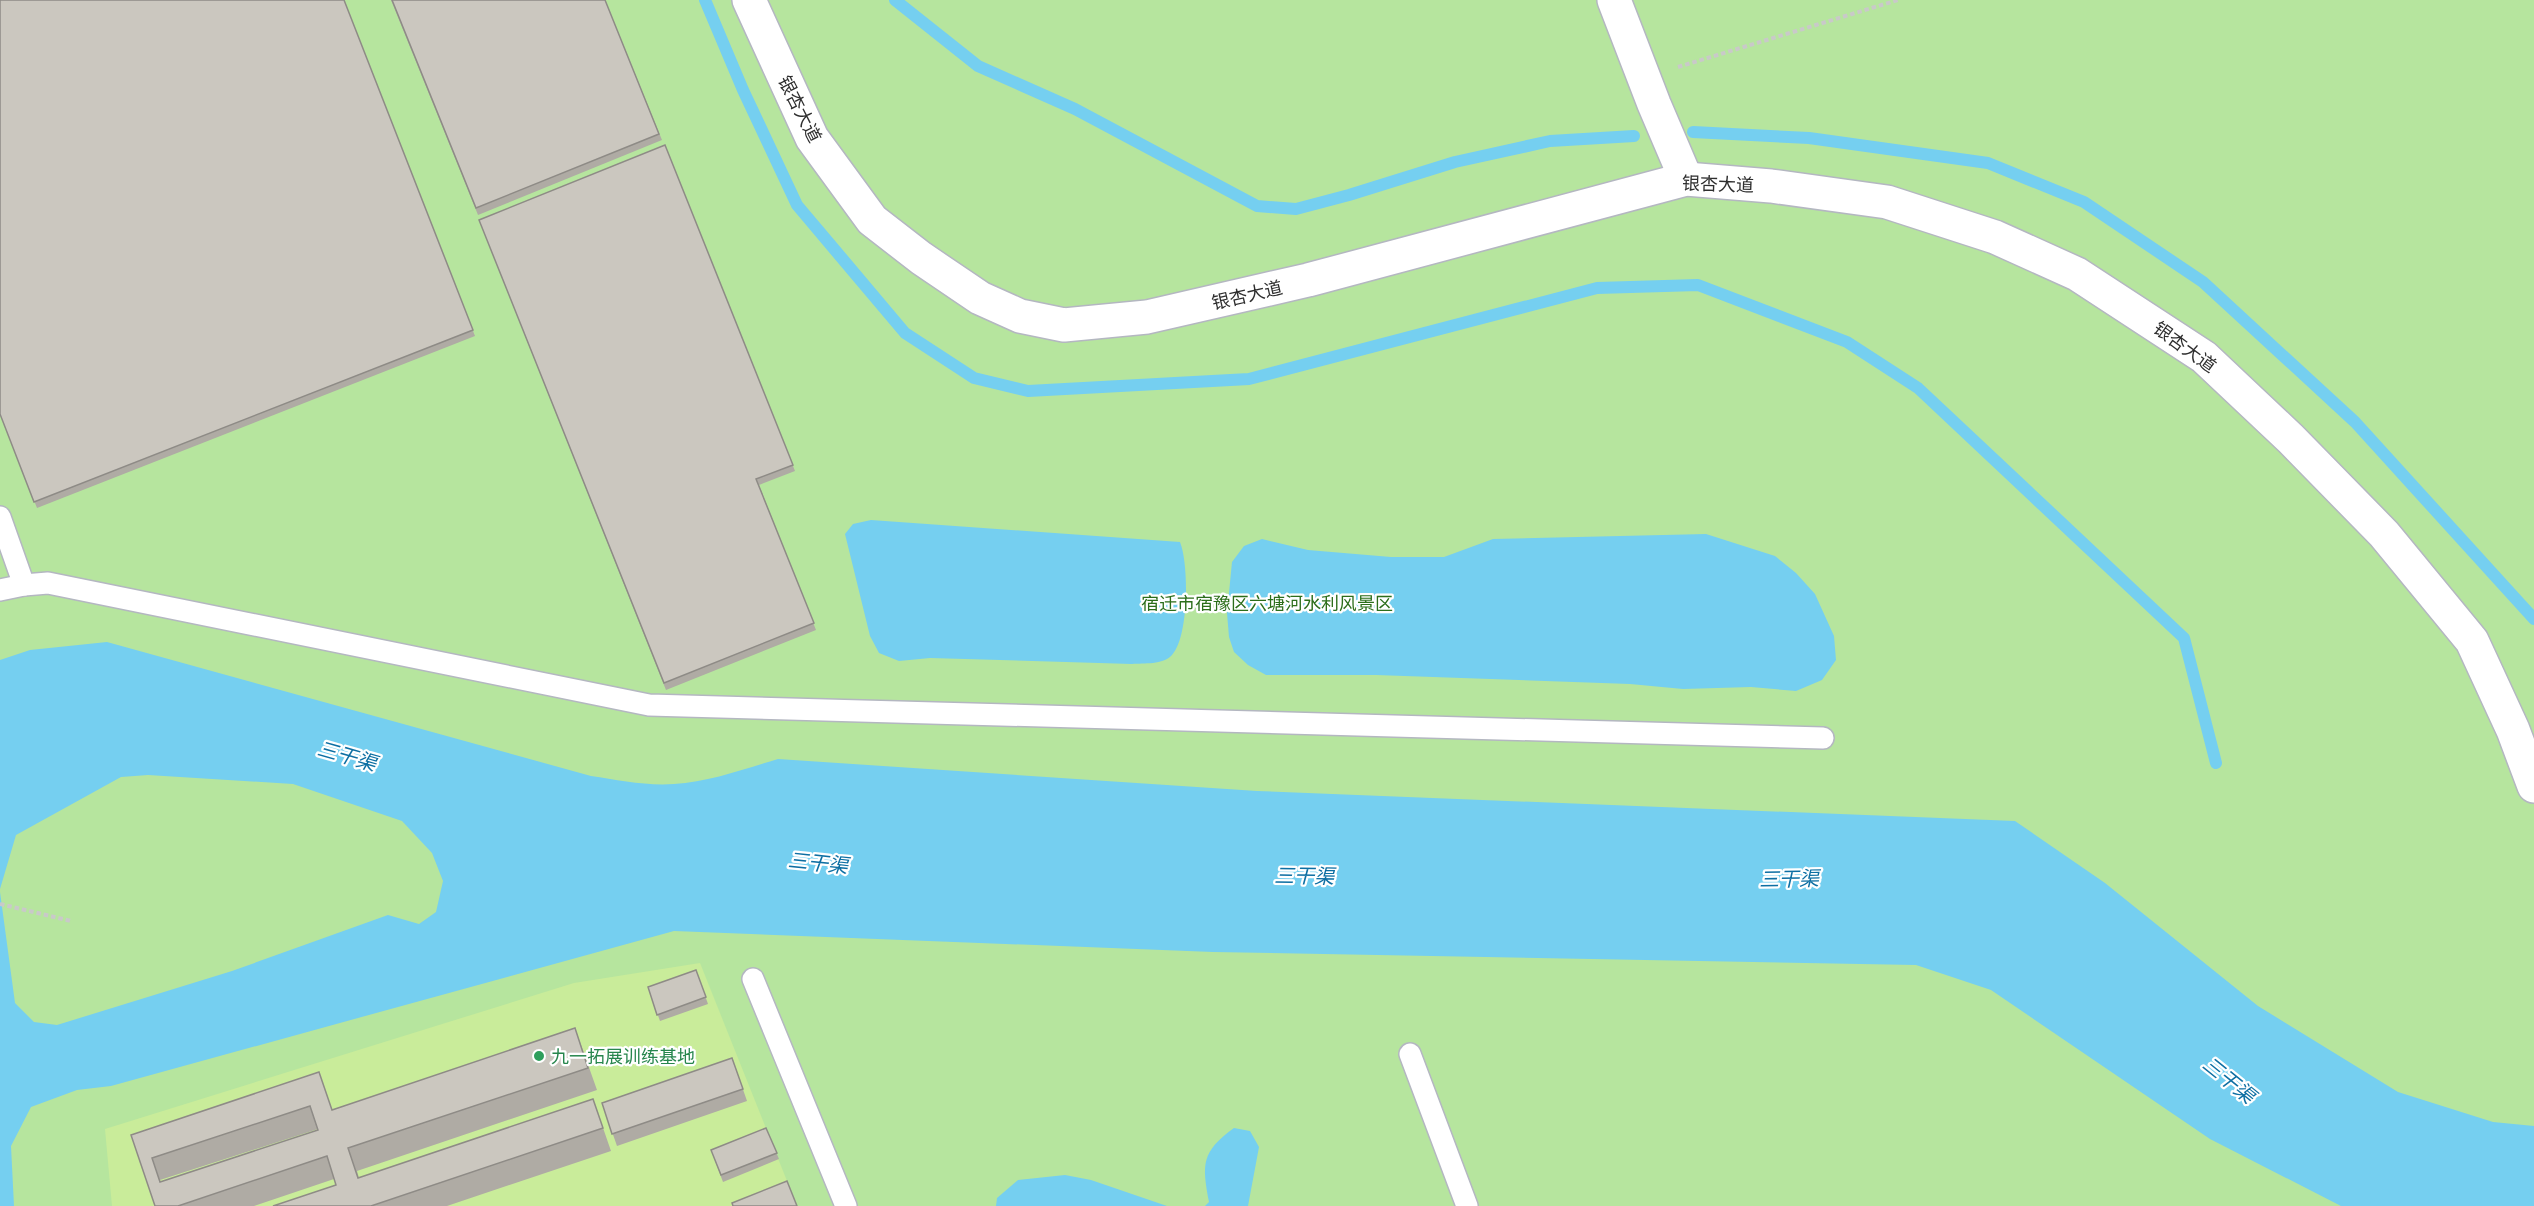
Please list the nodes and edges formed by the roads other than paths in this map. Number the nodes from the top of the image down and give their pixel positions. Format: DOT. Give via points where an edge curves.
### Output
graph roads {
  1 [pos="749,0"];
  2 [pos="1614,0"];
  3 [pos="1686,179"];
  4 [pos="0,518"];
  5 [pos="24,585"];
  6 [pos="0,590"];
  7 [pos="1823,738"];
  8 [pos="2534,786"];
  9 [pos="753,979"];
  10 [pos="1410,1054"];
  11 [pos="846,1206"];
  12 [pos="1467,1206"];
  1 -- 3 [label="street, 银杏大道" via="812,138 872,220 980,298 1020,316 1064,325 1147,317 1223,300"];
  2 -- 3 [label="street"];
  3 -- 8 [label="street, 银杏大道" via="1887,202 1995,237 2077,274 2204,357 2384,534 2472,641"];
  4 -- 5 [label="lane"];
  5 -- 6 [label="lane"];
  5 -- 7 [label="lane" via="48,583 649,705"];
  9 -- 11 [label="lane"];
  10 -- 12 [label="lane"];
}
